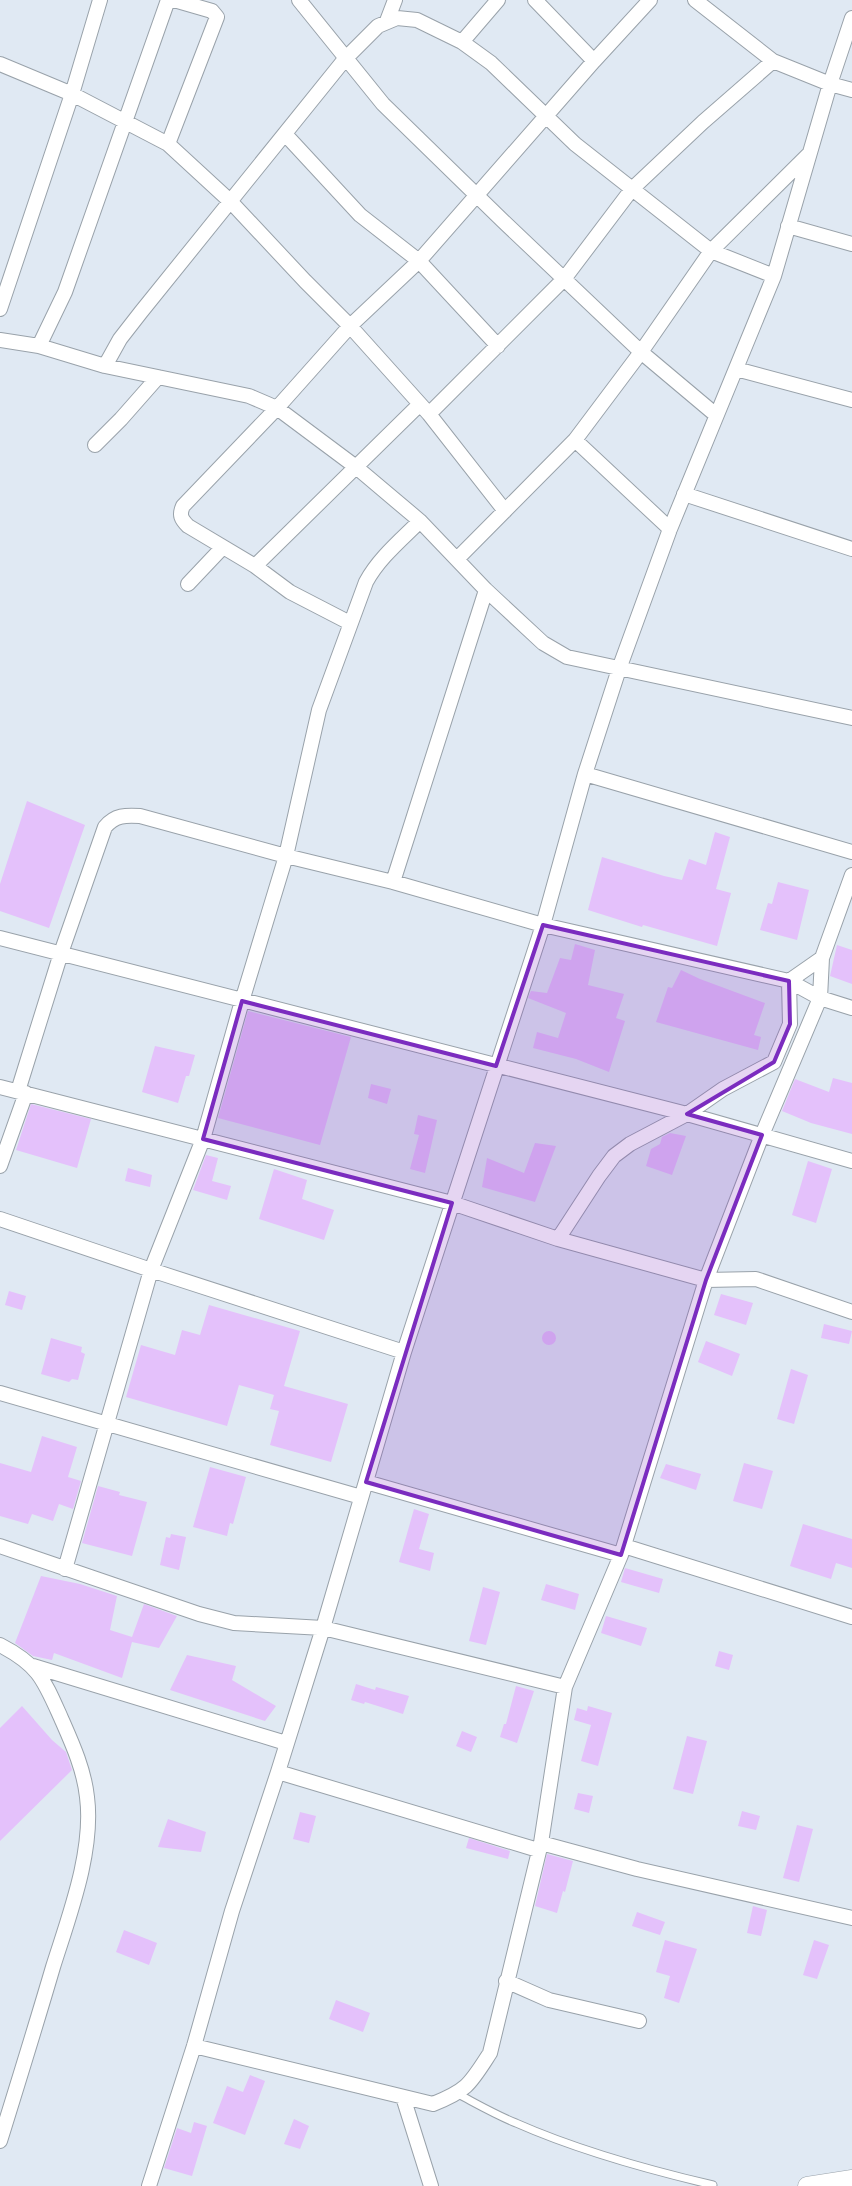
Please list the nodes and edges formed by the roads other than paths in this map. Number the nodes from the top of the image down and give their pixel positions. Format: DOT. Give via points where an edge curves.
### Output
graph roads {
  1 [pos="100,0"];
  2 [pos="168,0"];
  3 [pos="174,0"];
  4 [pos="299,0"];
  5 [pos="395,0"];
  6 [pos="498,0"];
  7 [pos="535,0"];
  8 [pos="650,0"];
  9 [pos="696,0"];
  10 [pos="852,18"];
  11 [pos="387,21"];
  12 [pos="462,42"];
  13 [pos="345,59"];
  14 [pos="594,61"];
  15 [pos="773,61"];
  16 [pos="0,64"];
  17 [pos="830,84"];
  18 [pos="852,90"];
  19 [pos="72,94"];
  20 [pos="546,116"];
  21 [pos="126,121"];
  22 [pos="285,134"];
  23 [pos="168,144"];
  24 [pos="810,152"];
  25 [pos="632,190"];
  26 [pos="476,195"];
  27 [pos="231,202"];
  28 [pos="788,226"];
  29 [pos="852,244"];
  30 [pos="711,251"];
  31 [pos="419,261"];
  32 [pos="774,276"];
  33 [pos="564,279"];
  34 [pos="0,309"];
  35 [pos="350,326"];
  36 [pos="0,340"];
  37 [pos="39,346"];
  38 [pos="498,346"];
  39 [pos="641,352"];
  40 [pos="105,366"];
  41 [pos="736,369"];
  42 [pos="158,377"];
  43 [pos="852,400"];
  44 [pos="277,408"];
  45 [pos="424,409"];
  46 [pos="716,415"];
  47 [pos="575,440"];
  48 [pos="95,445"];
  49 [pos="356,467"];
  50 [pos="684,494"];
  51 [pos="505,510"];
  52 [pos="420,521"];
  53 [pos="670,530"];
  54 [pos="223,547"];
  55 [pos="852,549"];
  56 [pos="457,559"];
  57 [pos="255,566"];
  58 [pos="188,584"];
  59 [pos="486,590"];
  60 [pos="350,623"];
  61 [pos="619,669"];
  62 [pos="852,718"];
  63 [pos="584,774"];
  64 [pos="852,852"];
  65 [pos="286,856"];
  66 [pos="852,875"];
  67 [pos="393,882"];
  68 [pos="543,925"];
  69 [pos="0,938"];
  70 [pos="61,953"];
  71 [pos="822,958"];
  72 [pos="790,981"];
  73 [pos="820,998"];
  74 [pos="242,1000"];
  75 [pos="852,1008"];
  76 [pos="496,1066"];
  77 [pos="0,1087"];
  78 [pos="22,1092"];
  79 [pos="687,1114"];
  80 [pos="762,1135"];
  81 [pos="203,1140"];
  82 [pos="852,1161"];
  83 [pos="0,1166"];
  84 [pos="452,1203"];
  85 [pos="0,1218"];
  86 [pos="558,1239"];
  87 [pos="151,1270"];
  88 [pos="706,1280"];
  89 [pos="852,1312"];
  90 [pos="404,1352"];
  91 [pos="0,1393"];
  92 [pos="108,1422"];
  93 [pos="366,1482"];
  94 [pos="361,1497"];
  95 [pos="0,1546"];
  96 [pos="622,1550"];
  97 [pos="65,1569"];
  98 [pos="852,1617"];
  99 [pos="323,1628"];
  100 [pos="0,1645"];
  101 [pos="33,1666"];
  102 [pos="565,1686"];
  103 [pos="286,1743"];
  104 [pos="278,1772"];
  105 [pos="540,1846"];
  106 [pos="852,1918"];
  107 [pos="506,1981"];
  108 [pos="639,2021"];
  109 [pos="194,2046"];
  110 [pos="458,2094"];
  111 [pos="403,2097"];
  112 [pos="0,2140"];
  113 [pos="852,2179"];
  114 [pos="713,2185"];
  115 [pos="149,2186"];
  116 [pos="431,2186"];
  117 [pos="807,2186"];
  1 -- 19 [label="street"];
  2 -- 21 [label="street"];
  3 -- 23 [label="street" via="212,11 217,17"];
  4 -- 13 [label="street"];
  5 -- 11 [label="street"];
  6 -- 12 [label="street"];
  7 -- 14 [label="street"];
  8 -- 14 [label="street"];
  9 -- 15 [label="street"];
  10 -- 17 [label="street"];
  11 -- 12 [label="street" via="397,18 416,20"];
  11 -- 13 [label="street" via="371,32"];
  12 -- 20 [label="street" via="491,63"];
  13 -- 22 [label="street"];
  13 -- 26 [label="street" via="382,104"];
  14 -- 20 [label="street"];
  15 -- 17 [label="street"];
  15 -- 25 [label="street"];
  16 -- 19 [label="street"];
  17 -- 18 [label="street"];
  17 -- 24 [label="street"];
  19 -- 21 [label="street"];
  19 -- 34 [label="street"];
  20 -- 25 [label="street"];
  20 -- 26 [label="street"];
  21 -- 23 [label="street"];
  21 -- 37 [label="street" via="65,292"];
  22 -- 27 [label="street"];
  22 -- 31 [label="street" via="360,215"];
  23 -- 27 [label="street"];
  24 -- 28 [label="street"];
  24 -- 30 [label="street"];
  25 -- 30 [label="street"];
  25 -- 33 [label="street"];
  26 -- 31 [label="street"];
  26 -- 33 [label="street"];
  27 -- 35 [label="street"];
  27 -- 40 [label="street" via="120,339"];
  28 -- 29 [label="street"];
  28 -- 32 [label="street"];
  30 -- 32 [label="street"];
  30 -- 39 [label="street"];
  31 -- 35 [label="street"];
  31 -- 38 [label="street"];
  32 -- 41 [label="street"];
  33 -- 38 [label="street"];
  33 -- 39 [label="street"];
  35 -- 44 [label="street"];
  35 -- 45 [label="street"];
  36 -- 37 [label="street"];
  37 -- 40 [label="street"];
  38 -- 45 [label="street"];
  39 -- 46 [label="street"];
  39 -- 47 [label="street"];
  40 -- 42 [label="street"];
  41 -- 43 [label="street"];
  41 -- 46 [label="street"];
  42 -- 44 [label="street" via="249,396"];
  42 -- 48 [label="street"];
  44 -- 49 [label="street"];
  44 -- 54 [label="street" via="183,506 180,513 182,520"];
  45 -- 49 [label="street"];
  45 -- 51 [label="street"];
  46 -- 50 [label="street"];
  47 -- 51 [label="street"];
  47 -- 53 [label="street"];
  49 -- 52 [label="street"];
  49 -- 57 [label="street"];
  50 -- 53 [label="street"];
  50 -- 55 [label="street"];
  51 -- 56 [label="street"];
  52 -- 56 [label="street"];
  52 -- 60 [label="street" via="373,570"];
  53 -- 61 [label="street"];
  54 -- 57 [label="street"];
  54 -- 58 [label="street"];
  56 -- 59 [label="street"];
  57 -- 60 [label="street" via="290,592"];
  59 -- 61 [label="street" via="543,644 567,657"];
  59 -- 67 [label="street"];
  60 -- 65 [label="street" via="319,710"];
  61 -- 62 [label="street"];
  61 -- 63 [label="street"];
  63 -- 64 [label="street"];
  63 -- 68 [label="street"];
  65 -- 67 [label="street"];
  65 -- 70 [label="street" via="140,816 124,815 111,819 105,826"];
  65 -- 74 [label="street"];
  66 -- 71 [label="street"];
  67 -- 68 [label="street"];
  68 -- 72 [label="street"];
  68 -- 76 [label="street"];
  69 -- 70 [label="street"];
  70 -- 74 [label="street"];
  70 -- 78 [label="street"];
  71 -- 72 [label="street"];
  71 -- 73 [label="street"];
  72 -- 73 [label="street"];
  72 -- 79 [label="street" via="790,1024 774,1062 723,1089"];
  73 -- 75 [label="street"];
  73 -- 80 [label="street"];
  74 -- 76 [label="street"];
  74 -- 81 [label="street"];
  76 -- 79 [label="street"];
  76 -- 84 [label="street"];
  77 -- 78 [label="street"];
  78 -- 81 [label="street"];
  78 -- 83 [label="street"];
  79 -- 80 [label="street"];
  79 -- 86 [label="street" via="614,1156"];
  80 -- 82 [label="street"];
  80 -- 88 [label="street"];
  81 -- 84 [label="street"];
  81 -- 87 [label="street"];
  84 -- 86 [label="street"];
  84 -- 90 [label="street"];
  85 -- 87 [label="street"];
  86 -- 88 [label="street"];
  87 -- 90 [label="street"];
  87 -- 92 [label="street"];
  88 -- 89 [label="street" via="756,1278"];
  88 -- 96 [label="street"];
  90 -- 93 [label="street"];
  91 -- 92 [label="street"];
  92 -- 94 [label="street"];
  92 -- 97 [label="street"];
  93 -- 94 [label="street"];
  93 -- 96 [label="street"];
  94 -- 99 [label="street"];
  95 -- 97 [label="street"];
  96 -- 98 [label="street"];
  96 -- 102 [label="street"];
  97 -- 99 [label="street" via="234,1623"];
  99 -- 102 [label="street"];
  99 -- 103 [label="street"];
  100 -- 101 [label="street"];
  101 -- 103 [label="street"];
  101 -- 112 [label="street" via="46,1685 77,1755 87,1797 87,1823 82,1876"];
  102 -- 105 [label="street"];
  103 -- 104 [label="street"];
  104 -- 105 [label="street"];
  104 -- 109 [label="street" via="232,1911"];
  105 -- 106 [label="street"];
  105 -- 107 [label="street"];
  107 -- 108 [label="street" via="549,2000"];
  107 -- 110 [label="street" via="490,2053 472,2081"];
  109 -- 111 [label="street"];
  109 -- 115 [label="street"];
  110 -- 111 [label="street" via="433,2104"];
  110 -- 114 [label="lane" via="517,2123 572,2144 655,2171"];
  111 -- 116 [label="street"];
  113 -- 117 [label="street"];
}
